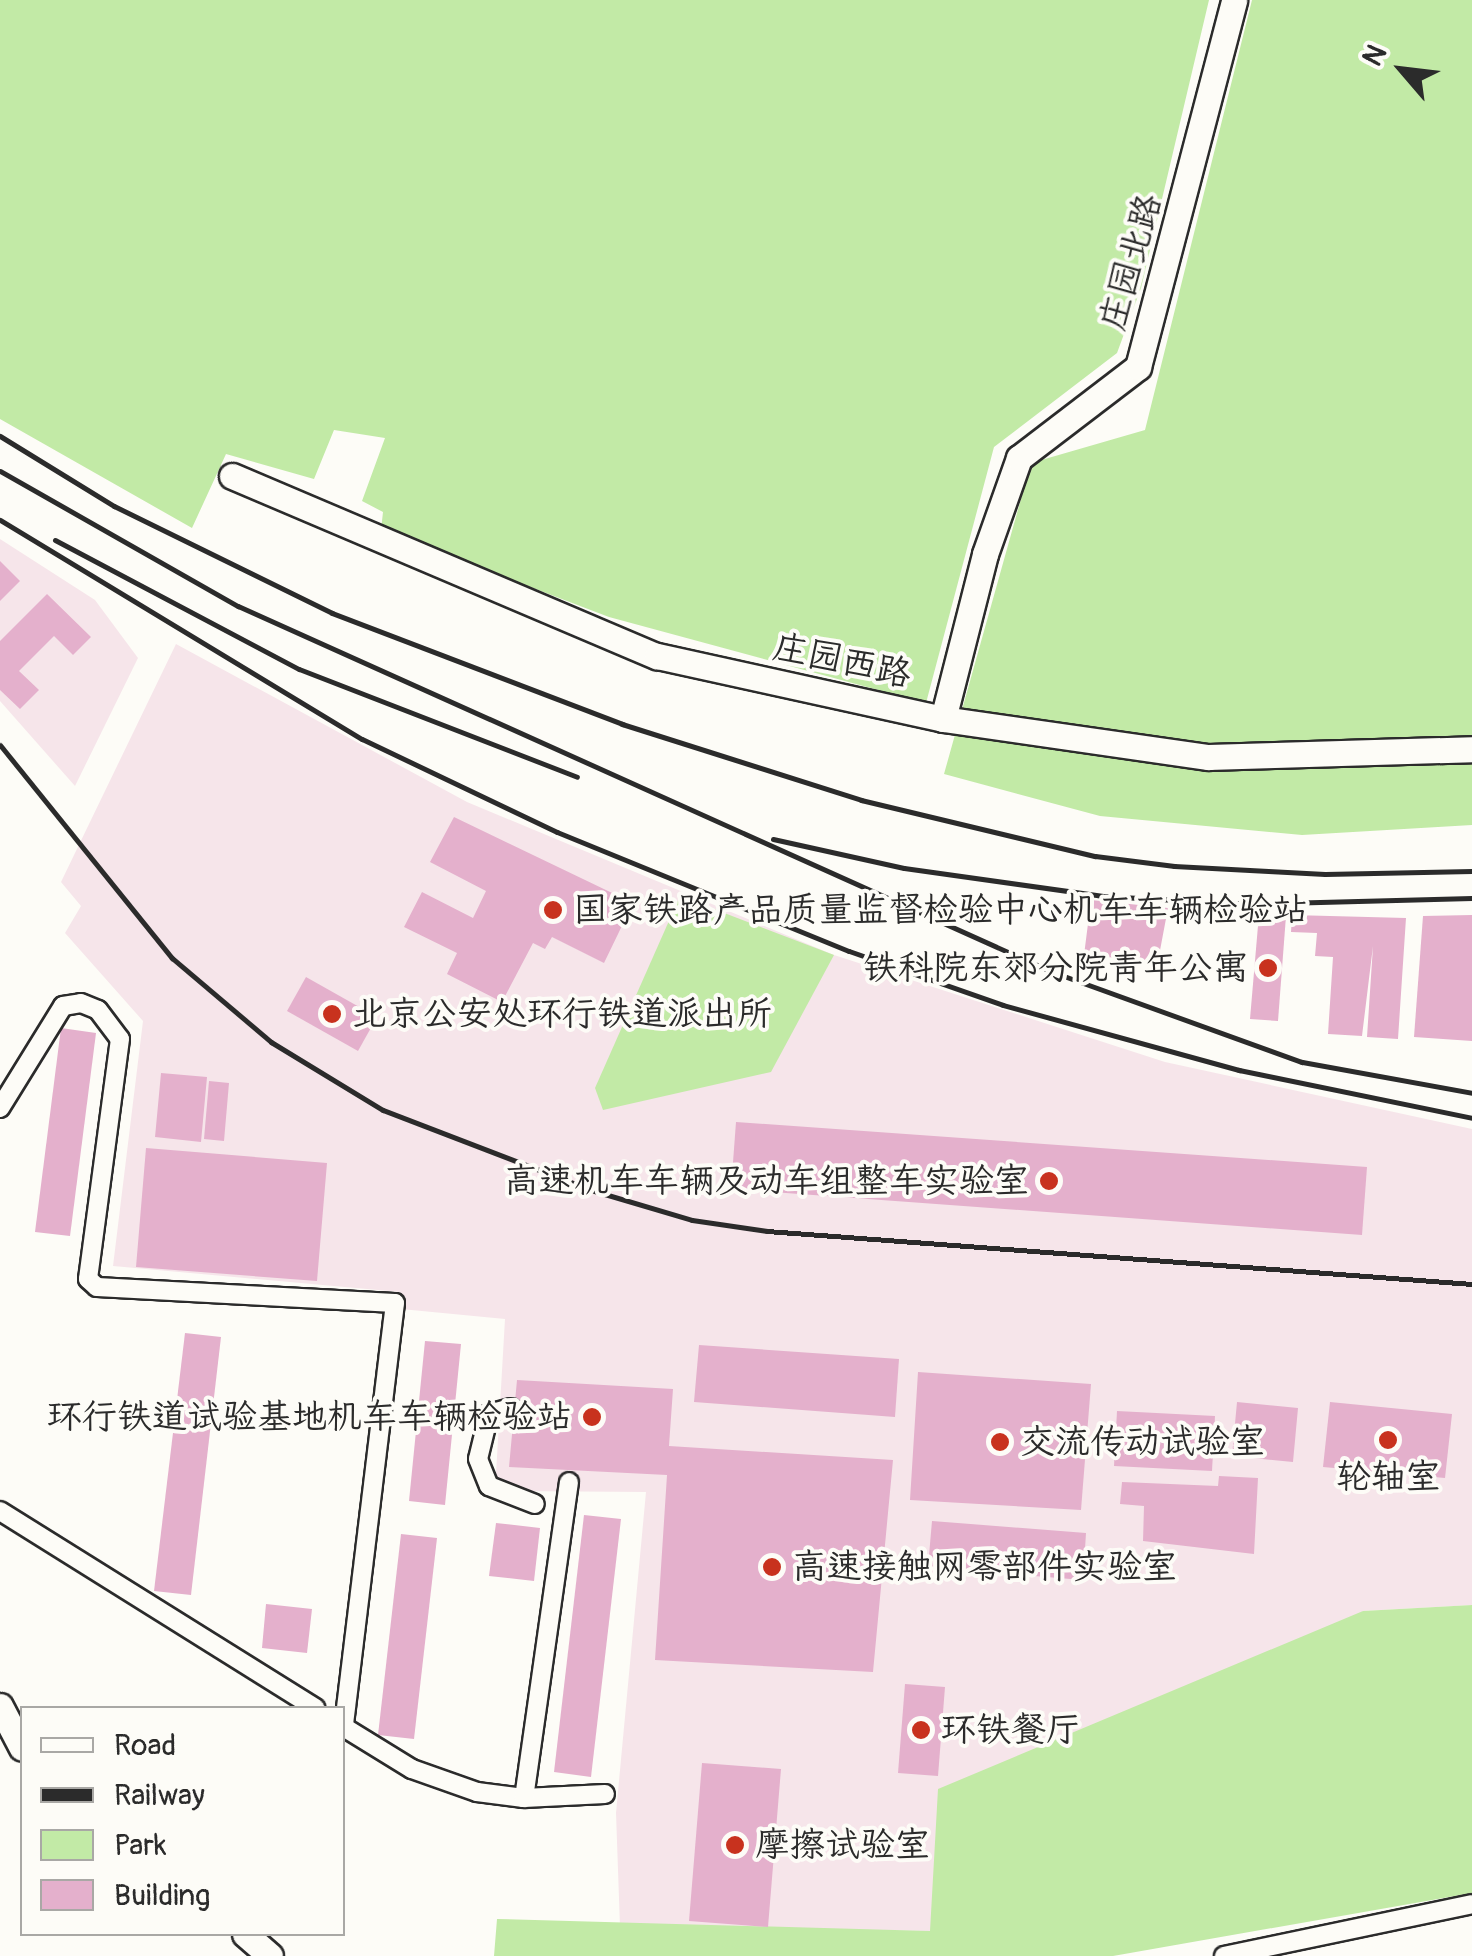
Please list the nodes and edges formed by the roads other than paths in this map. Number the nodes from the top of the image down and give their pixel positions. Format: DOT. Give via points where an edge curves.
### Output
graph roads {
  1 [pos="1234,0"];
  2 [pos="232,476"];
  3 [pos="943,718"];
  4 [pos="1472,749"];
  5 [pos="0,1108"];
  6 [pos="511,1408"];
  7 [pos="569,1482"];
  8 [pos="535,1504"];
  9 [pos="0,1511"];
  10 [pos="0,1706"];
  11 [pos="313,1706"];
  12 [pos="345,1710"];
  13 [pos="345,1727"];
  14 [pos="20,1744"];
  15 [pos="605,1794"];
  16 [pos="524,1798"];
  17 [pos="1472,1904"];
  18 [pos="247,1936"];
  19 [pos="270,1956"];
  20 [pos="1224,1956"];
  1 -- 3 [label="street, 庄园北路" via="1138,367 1019,458 985,554"];
  2 -- 3 [label="street, 庄园西路" via="658,656"];
  3 -- 4 [label="street, 庄园西路" via="1208,757"];
  5 -- 12 [label="street" via="63,1006 81,1002 98,1010 120,1040 88,1279 97,1287 396,1303"];
  6 -- 8 [label="street" via="489,1414 478,1459 489,1486"];
  7 -- 16 [label="street"];
  9 -- 11 [label="street"];
  10 -- 14 [label="street"];
  13 -- 16 [label="street" via="412,1768 477,1792"];
  15 -- 16 [label="street"];
  17 -- 20 [label="street"];
  18 -- 19 [label="street"];
}
